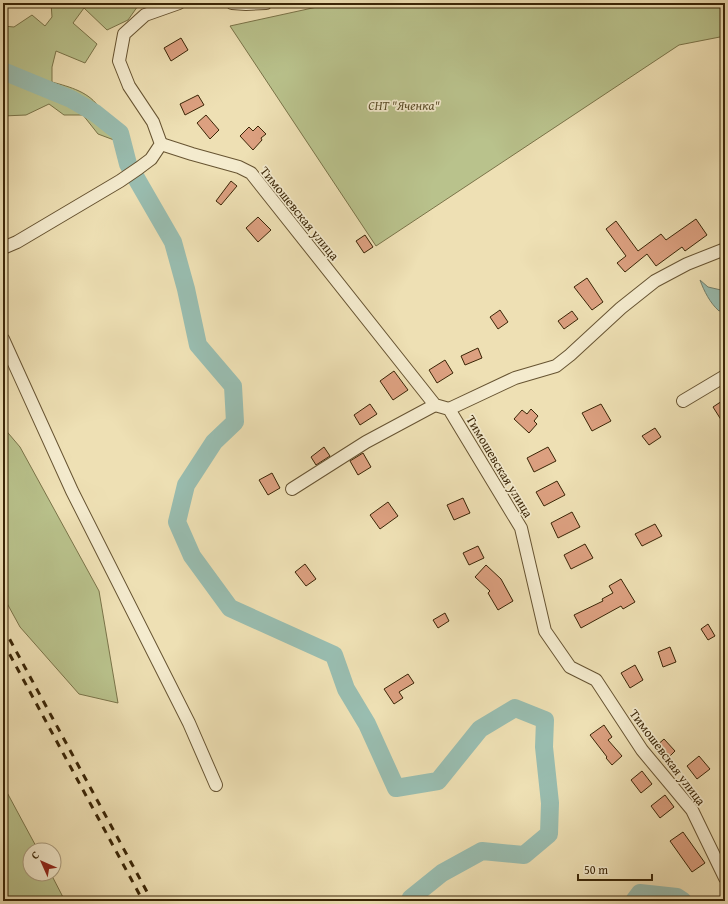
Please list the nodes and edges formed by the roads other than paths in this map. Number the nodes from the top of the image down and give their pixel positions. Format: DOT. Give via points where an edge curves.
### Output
graph roads {
  1 [pos="179,3"];
  2 [pos="232,3"];
  3 [pos="266,3"];
  4 [pos="160,144"];
  5 [pos="3,248"];
  6 [pos="725,250"];
  7 [pos="3,339"];
  8 [pos="725,376"];
  9 [pos="683,401"];
  10 [pos="435,405"];
  11 [pos="449,409"];
  12 [pos="292,489"];
  13 [pos="216,785"];
  14 [pos="725,878"];
  1 -- 4 [label="street" via="144,15 124,34 119,61 129,86 153,122"];
  2 -- 3 [label="street"];
  4 -- 5 [label="street" via="151,159 120,181"];
  4 -- 10 [label="street, Тимошевская улица" via="238,166 252,173"];
  6 -- 11 [label="street" via="687,264 655,281 556,366 515,378"];
  7 -- 13 [label="street" via="72,491 189,724"];
  8 -- 9 [label="street"];
  10 -- 11 [label="street, Тимошевская улица"];
  10 -- 12 [label="street" via="366,442"];
  11 -- 14 [label="street, Тимошевская улица" via="522,528 545,631 570,667 596,680 642,750 692,810"];
}
